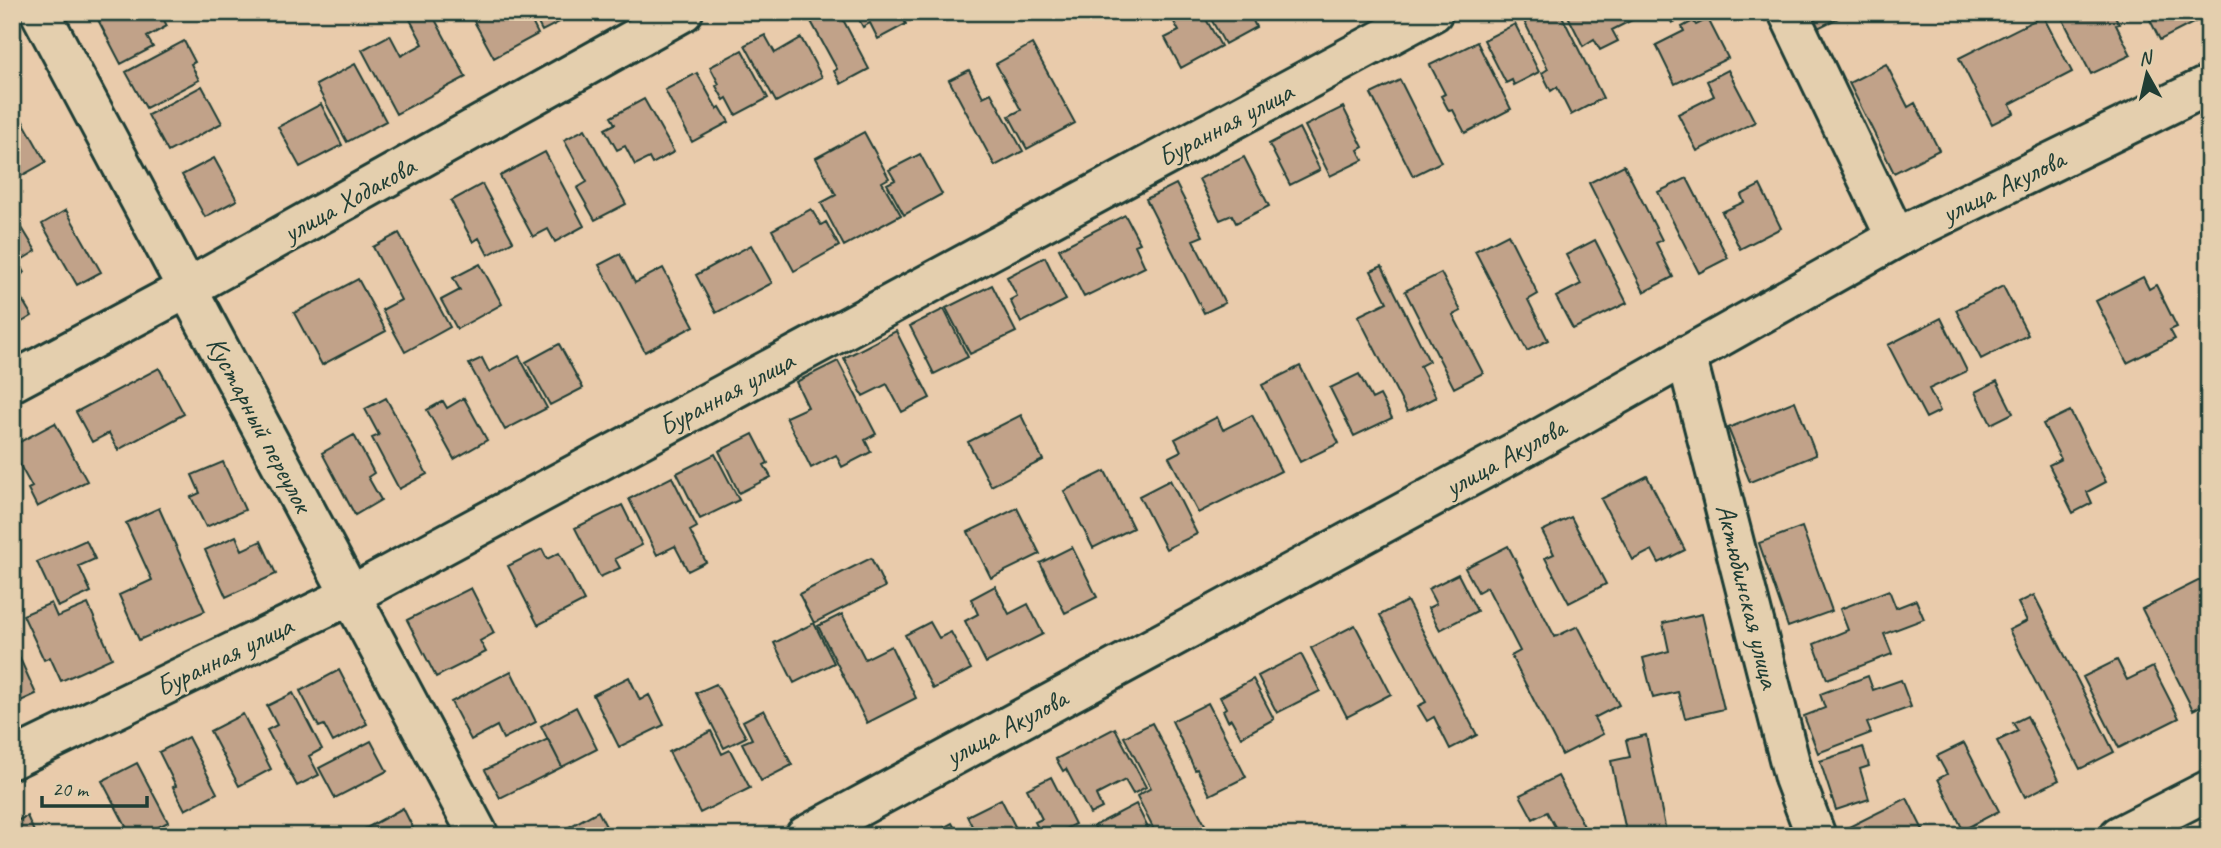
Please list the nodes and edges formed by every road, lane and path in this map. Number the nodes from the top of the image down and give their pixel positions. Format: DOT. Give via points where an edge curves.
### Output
graph roads {
  1 [pos="40,12"];
  2 [pos="683,12"];
  3 [pos="1433,12"];
  4 [pos="1788,12"];
  5 [pos="2209,85"];
  6 [pos="1896,238"];
  7 [pos="188,288"];
  8 [pos="1686,355"];
  9 [pos="12,382"];
  10 [pos="351,595"];
  11 [pos="12,759"];
  12 [pos="2209,790"];
  13 [pos="478,836"];
  14 [pos="805,836"];
  15 [pos="1816,836"];
  16 [pos="2119,836"];
  1 -- 7 [label="street, Кустарный переулок"];
  2 -- 7 [label="street, улица Ходакова"];
  3 -- 10 [label="street, Буранная улица"];
  4 -- 6 [label="street"];
  5 -- 6 [label="street, улица Акулова"];
  6 -- 8 [label="street, улица Акулова"];
  7 -- 9 [label="street, улица Ходакова"];
  7 -- 10 [label="street, Кустарный переулок"];
  8 -- 14 [label="street, улица Акулова"];
  8 -- 15 [label="street, Актюбинская улица" via="1794,778"];
  10 -- 11 [label="street, Буранная улица"];
  10 -- 13 [label="street, Кустарный переулок"];
  12 -- 16 [label="street"];
}
